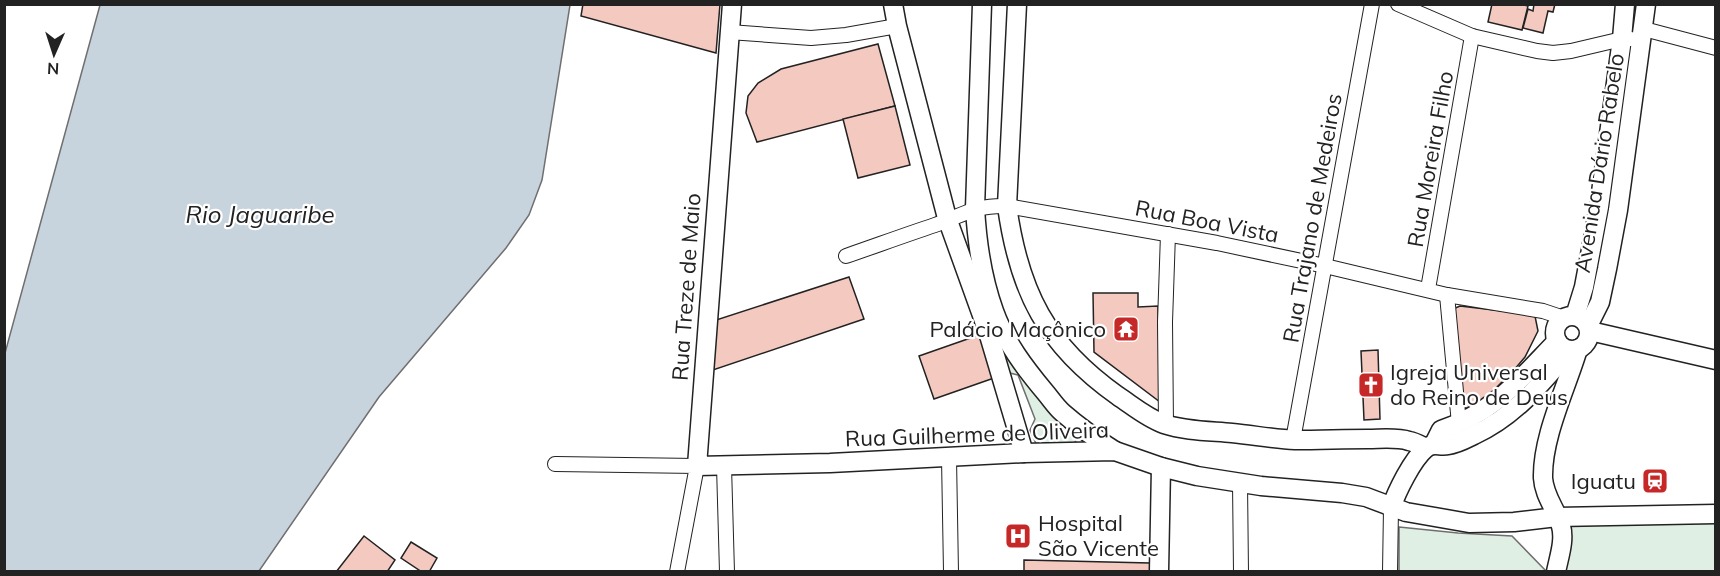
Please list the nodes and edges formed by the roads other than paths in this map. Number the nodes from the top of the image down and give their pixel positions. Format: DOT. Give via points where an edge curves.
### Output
graph roads {
  1 [pos="732,4"];
  2 [pos="893,4"];
  3 [pos="982,4"];
  4 [pos="1017,4"];
  5 [pos="1372,4"];
  6 [pos="1398,4"];
  7 [pos="1625,4"];
  8 [pos="1646,4"];
  9 [pos="897,26"];
  10 [pos="729,32"];
  11 [pos="1643,34"];
  12 [pos="1472,36"];
  13 [pos="1622,39"];
  14 [pos="1716,48"];
  15 [pos="1007,206"];
  16 [pos="1599,207"];
  17 [pos="975,208"];
  18 [pos="1618,210"];
  19 [pos="947,220"];
  20 [pos="1168,234"];
  21 [pos="846,256"];
  22 [pos="1325,266"];
  23 [pos="1428,289"];
  24 [pos="1447,295"];
  25 [pos="1579,323"];
  26 [pos="1568,347"];
  27 [pos="1716,360"];
  28 [pos="1459,424"];
  29 [pos="1166,425"];
  30 [pos="1293,440"];
  31 [pos="1430,446"];
  32 [pos="1115,451"];
  33 [pos="1024,453"];
  34 [pos="949,458"];
  35 [pos="555,464"];
  36 [pos="697,466"];
  37 [pos="724,466"];
  38 [pos="1161,467"];
  39 [pos="1240,483"];
  40 [pos="1391,508"];
  41 [pos="1716,514"];
  42 [pos="1557,517"];
  43 [pos="676,572"];
  44 [pos="727,572"];
  45 [pos="951,572"];
  46 [pos="1160,572"];
  47 [pos="1240,572"];
  48 [pos="1390,572"];
  49 [pos="1556,572"];
  1 -- 10 [label="main road, Rua Treze de Maio"];
  2 -- 9 [label="main road"];
  3 -- 17 [label="main road"];
  4 -- 15 [label="main road"];
  5 -- 22 [label="street, Rua Trajano de Medeiros"];
  6 -- 12 [label="street"];
  7 -- 13 [label="main road, Avenida Dário Rabelo"];
  8 -- 11 [label="main road, Avenida Dário Rabelo"];
  9 -- 10 [label="street" via="811,38"];
  9 -- 19 [label="main road"];
  10 -- 36 [label="main road, Rua Treze de Maio"];
  11 -- 13 [label="street"];
  11 -- 14 [label="street"];
  11 -- 18 [label="main road, Avenida Dário Rabelo"];
  12 -- 13 [label="street" via="1553,53"];
  12 -- 23 [label="street, Rua Moreira Filho"];
  13 -- 16 [label="main road, Avenida Dário Rabelo"];
  15 -- 17 [label="street, Rua Boa Vista"];
  15 -- 20 [label="street, Rua Boa Vista"];
  15 -- 29 [label="main road" via="1028,292 1054,337 1073,360 1110,391"];
  16 -- 18 [label="main road"];
  16 -- 25 [label="main road, Avenida Dário Rabelo"];
  17 -- 19 [label="street, Rua Boa Vista"];
  17 -- 32 [label="main road" via="985,279 1008,342 1061,411"];
  18 -- 25 [label="main road, Avenida Dário Rabelo" via="1600,302"];
  19 -- 21 [label="street, Rua Boa Vista"];
  19 -- 33 [label="main road"];
  20 -- 22 [label="street, Rua Boa Vista"];
  20 -- 29 [label="street"];
  22 -- 23 [label="street, Rua Boa Vista"];
  22 -- 30 [label="street, Rua Trajano de Medeiros"];
  23 -- 24 [label="street, Rua Boa Vista"];
  24 -- 25 [label="street, Rua Boa Vista" via="1543,311"];
  24 -- 28 [label="street"];
  25 -- 26 [label="main road, Avenida Dário Rabelo" via="1589,339 1584,345"];
  25 -- 26 [label="main road, Avenida Dário Rabelo" via="1556,327 1555,335"];
  25 -- 27 [label="main road"];
  26 -- 28 [label="main road, Avenida Dário Rabelo" via="1485,410"];
  26 -- 31 [label="main road, Avenida Dário Rabelo" via="1543,382 1505,416 1463,440"];
  26 -- 42 [label="main road" via="1543,465 1543,482"];
  28 -- 31 [label="main road, Avenida Dário Rabelo" via="1441,430"];
  29 -- 30 [label="main road, Avenida Dário Rabelo"];
  30 -- 31 [label="main road, Avenida Dário Rabelo" via="1408,440"];
  31 -- 40 [label="main road, Avenida Dário Rabelo" via="1404,477"];
  32 -- 33 [label="main road, Rua Guilherme de Oliveira"];
  32 -- 38 [label="main road, Rua Guilherme de Oliveira"];
  33 -- 34 [label="main road, Rua Guilherme de Oliveira"];
  34 -- 37 [label="main road, Rua Guilherme de Oliveira"];
  34 -- 45 [label="street"];
  35 -- 36 [label="street, Rua Guilherme de Oliveira"];
  36 -- 37 [label="main road, Rua Guilherme de Oliveira"];
  36 -- 43 [label="street, Rua Treze de Maio"];
  37 -- 44 [label="street"];
  38 -- 39 [label="main road, Rua Guilherme de Oliveira"];
  38 -- 46 [label="main road"];
  39 -- 40 [label="main road, Rua Guilherme de Oliveira" via="1342,493 1366,497"];
  39 -- 47 [label="street"];
  40 -- 42 [label="main road, Rua Guilherme de Oliveira" via="1469,522"];
  40 -- 48 [label="street"];
  41 -- 42 [label="main road, Rua Guilherme de Oliveira"];
  42 -- 49 [label="main road" via="1562,537"];
}
